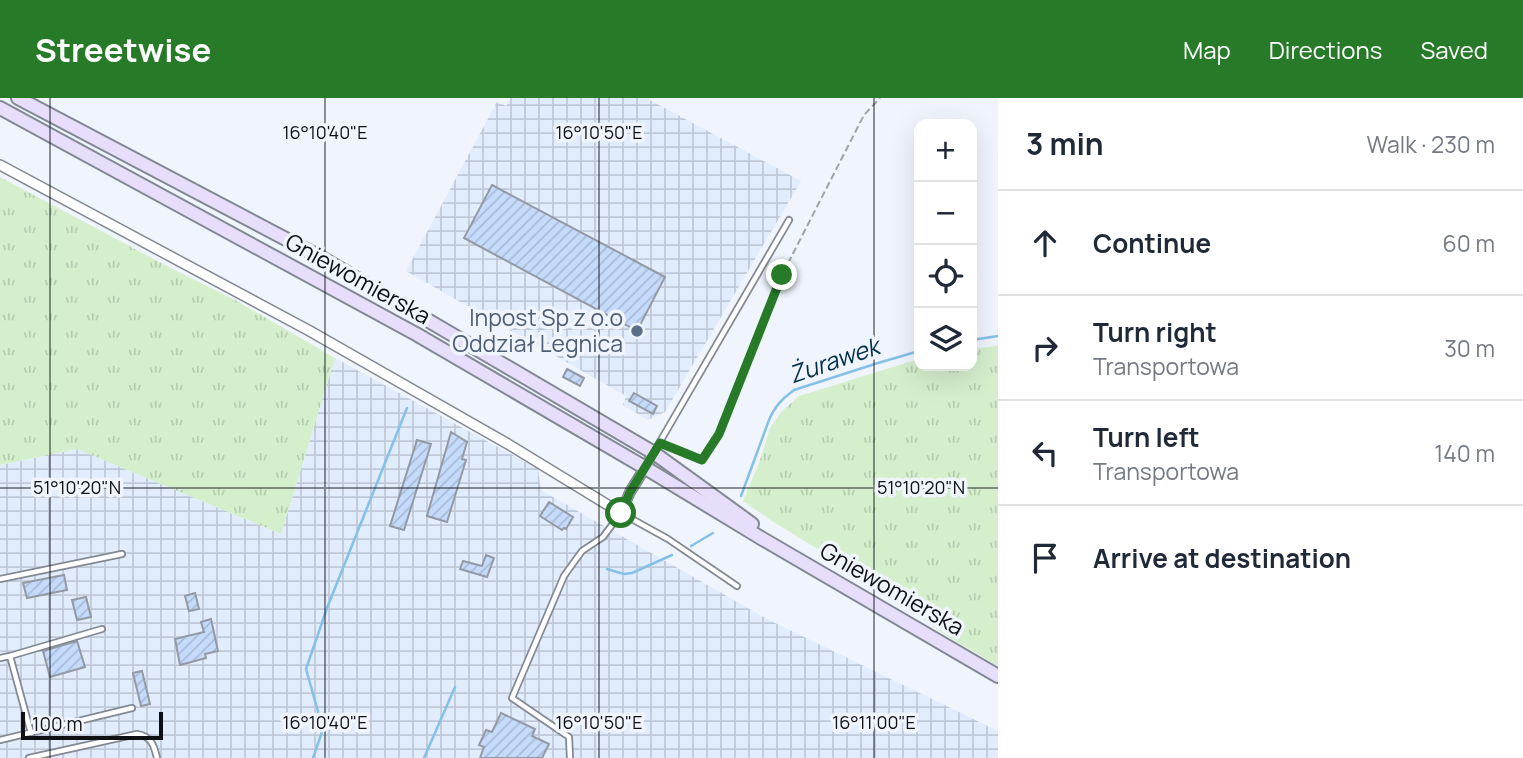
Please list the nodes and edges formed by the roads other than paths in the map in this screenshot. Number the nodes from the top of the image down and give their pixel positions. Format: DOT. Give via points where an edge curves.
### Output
graph roads {
  1 [pos="18,98"];
  2 [pos="0,108"];
  3 [pos="0,165"];
  4 [pos="789,220"];
  5 [pos="657,448"];
  6 [pos="644,467"];
  7 [pos="621,513"];
  8 [pos="122,554"];
  9 [pos="800,560"];
  10 [pos="0,579"];
  11 [pos="737,586"];
  12 [pos="102,629"];
  13 [pos="10,656"];
  14 [pos="0,658"];
  15 [pos="998,676"];
  16 [pos="132,708"];
  17 [pos="31,733"];
  18 [pos="0,740"];
  19 [pos="29,758"];
  20 [pos="157,758"];
  21 [pos="570,758"];
  1 -- 5 [label="street, Gniewomierska" via="320,257"];
  2 -- 6 [label="street, Gniewomierska" via="416,334"];
  3 -- 7 [label="street" via="308,330"];
  4 -- 5 [label="lane"];
  5 -- 6 [label="street"];
  5 -- 9 [label="street, Gniewomierska"];
  6 -- 7 [label="street"];
  6 -- 9 [label="street, Gniewomierska"];
  7 -- 11 [label="lane"];
  7 -- 21 [label="lane" via="564,576 512,698 569,737"];
  8 -- 10 [label="lane"];
  9 -- 15 [label="street, Gniewomierska"];
  12 -- 13 [label="lane"];
  13 -- 14 [label="lane"];
  13 -- 17 [label="lane"];
  16 -- 17 [label="lane"];
  17 -- 18 [label="lane"];
  19 -- 20 [label="lane" via="137,734 154,745"];
}
